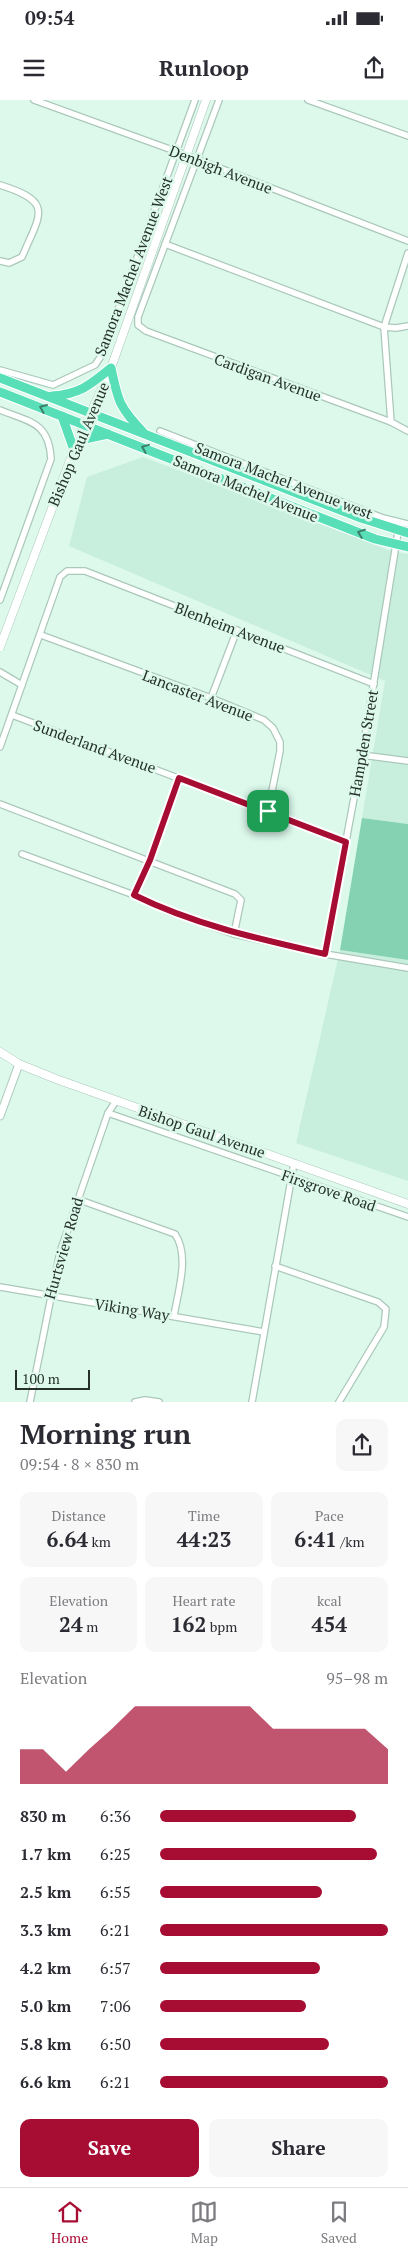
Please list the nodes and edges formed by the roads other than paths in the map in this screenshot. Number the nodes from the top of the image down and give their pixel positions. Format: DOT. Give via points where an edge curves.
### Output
graph roads {
  1 [pos="34,100"];
  2 [pos="196,100"];
  3 [pos="206,100"];
  4 [pos="219,100"];
  5 [pos="308,100"];
  6 [pos="408,136"];
  7 [pos="177,152"];
  8 [pos="186,155"];
  9 [pos="196,159"];
  10 [pos="0,185"];
  11 [pos="408,241"];
  12 [pos="164,244"];
  13 [pos="408,253"];
  14 [pos="0,261"];
  15 [pos="408,326"];
  16 [pos="384,327"];
  17 [pos="111,368"];
  18 [pos="0,370"];
  19 [pos="0,378"];
  20 [pos="0,392"];
  21 [pos="51,396"];
  22 [pos="0,410"];
  23 [pos="92,413"];
  24 [pos="62,416"];
  25 [pos="391,422"];
  26 [pos="86,425"];
  27 [pos="160,431"];
  28 [pos="408,431"];
  29 [pos="111,434"];
  30 [pos="145,434"];
  31 [pos="80,440"];
  32 [pos="74,450"];
  33 [pos="408,524"];
  34 [pos="403,532"];
  35 [pos="397,546"];
  36 [pos="408,548"];
  37 [pos="0,600"];
  38 [pos="237,630"];
  39 [pos="41,635"];
  40 [pos="0,647"];
  41 [pos="0,672"];
  42 [pos="374,684"];
  43 [pos="22,685"];
  44 [pos="211,698"];
  45 [pos="12,716"];
  46 [pos="0,747"];
  47 [pos="362,755"];
  48 [pos="408,761"];
  49 [pos="179,778"];
  50 [pos="0,804"];
  51 [pos="268,811"];
  52 [pos="346,842"];
  53 [pos="22,854"];
  54 [pos="150,860"];
  55 [pos="134,895"];
  56 [pos="234,934"];
  57 [pos="325,954"];
  58 [pos="408,968"];
  59 [pos="0,1052"];
  60 [pos="19,1064"];
  61 [pos="116,1101"];
  62 [pos="108,1113"];
  63 [pos="0,1116"];
  64 [pos="294,1163"];
  65 [pos="292,1177"];
  66 [pos="77,1199"];
  67 [pos="408,1204"];
  68 [pos="408,1217"];
  69 [pos="275,1266"];
  70 [pos="0,1287"];
  71 [pos="50,1296"];
  72 [pos="174,1316"];
  73 [pos="264,1332"];
  74 [pos="30,1402"];
  75 [pos="135,1402"];
  76 [pos="159,1402"];
  77 [pos="252,1402"];
  78 [pos="339,1402"];
  1 -- 7 [label="street, Denbigh Avenue"];
  2 -- 7 [label="street, Samora Machel Avenue West"];
  3 -- 8 [label="main road, Bishop Gaul Avenue"];
  4 -- 9 [label="street"];
  5 -- 6 [label="street"];
  7 -- 8 [label="street, Denbigh Avenue"];
  7 -- 18 [label="street, Samora Machel Avenue West" via="95,365 53,385"];
  8 -- 9 [label="street, Denbigh Avenue"];
  8 -- 17 [label="main road, Bishop Gaul Avenue"];
  9 -- 11 [label="street, Denbigh Avenue"];
  9 -- 12 [label="street"];
  10 -- 14 [label="street" via="32,198 38,204 39,216 22,257 9,263"];
  12 -- 16 [label="street"];
  12 -- 25 [label="street, Cardigan Avenue" via="138,325 146,331"];
  13 -- 16 [label="street"];
  15 -- 16 [label="street"];
  16 -- 25 [label="street"];
  17 -- 21 [label="highway" via="84,390"];
  17 -- 23 [label="main road, Bishop Gaul Avenue"];
  17 -- 30 [label="highway" via="116,394 124,412"];
  19 -- 21 [label="highway"];
  24 -- 20 [label="highway, one-way"];
  21 -- 23 [label="highway"];
  22 -- 37 [label="street, Bishop Gaul Avenue" via="32,422 45,432 51,459"];
  23 -- 26 [label="main road, Bishop Gaul Avenue"];
  23 -- 30 [label="highway, Samora Machel Avenue"];
  24 -- 26 [label="highway"];
  24 -- 32 [label="highway"];
  25 -- 28 [label="street, Cardigan Avenue"];
  26 -- 29 [label="highway, Samora Machel Avenue"];
  26 -- 31 [label="main road, Bishop Gaul Avenue"];
  27 -- 33 [label="street, Samora Machel Avenue west" via="383,518"];
  29 -- 31 [label="highway"];
  35 -- 29 [label="highway, Samora Machel Avenue, one-way"];
  30 -- 34 [label="highway, Samora Machel Avenue"];
  31 -- 32 [label="main road, Bishop Gaul Avenue"];
  32 -- 40 [label="main road, Bishop Gaul Avenue"];
  34 -- 35 [label="street, Hampden Street"];
  35 -- 36 [label="highway, Samora Machel Avenue"];
  35 -- 42 [label="street, Hampden Street"];
  38 -- 39 [label="street, Blenheim Avenue" via="85,571 67,571 60,577"];
  38 -- 42 [label="street, Blenheim Avenue"];
  38 -- 44 [label="street"];
  39 -- 43 [label="street"];
  39 -- 44 [label="street, Lancaster Avenue"];
  41 -- 43 [label="street"];
  42 -- 47 [label="street, Hampden Street"];
  43 -- 45 [label="street"];
  44 -- 51 [label="street, Lancaster Avenue" via="264,720 273,728 280,742 280,751"];
  45 -- 46 [label="street"];
  45 -- 49 [label="street, Sunderland Avenue"];
  47 -- 48 [label="street"];
  47 -- 52 [label="street, Hampden Street"];
  49 -- 51 [label="street, Sunderland Avenue"];
  49 -- 54 [label="street"];
  50 -- 54 [label="street"];
  51 -- 52 [label="street, Sunderland Avenue"];
  52 -- 57 [label="street, Hampden Street"];
  53 -- 55 [label="street"];
  54 -- 55 [label="street"];
  54 -- 56 [label="street" via="240,897"];
  55 -- 56 [label="street" via="173,913"];
  56 -- 57 [label="street"];
  57 -- 58 [label="street"];
  59 -- 60 [label="main road, Bishop Gaul Avenue"];
  60 -- 61 [label="main road, Bishop Gaul Avenue"];
  60 -- 63 [label="street"];
  61 -- 62 [label="street, Hurtsview Road"];
  61 -- 64 [label="main road, Bishop Gaul Avenue"];
  62 -- 65 [label="street, Firsgrove Road"];
  62 -- 66 [label="street, Hurtsview Road"];
  64 -- 65 [label="street"];
  64 -- 67 [label="main road, Bishop Gaul Avenue"];
  65 -- 68 [label="street, Firsgrove Road"];
  65 -- 69 [label="street"];
  66 -- 71 [label="street, Hurtsview Road"];
  66 -- 72 [label="street" via="175,1234 184,1254"];
  69 -- 73 [label="street"];
  69 -- 78 [label="street" via="378,1302 386,1310 384,1328"];
  70 -- 71 [label="street, Viking Way"];
  71 -- 72 [label="street, Viking Way"];
  71 -- 74 [label="street, Hurtsview Road"];
  72 -- 73 [label="street, Viking Way"];
  73 -- 77 [label="street"];
  75 -- 76 [label="street"];
}
